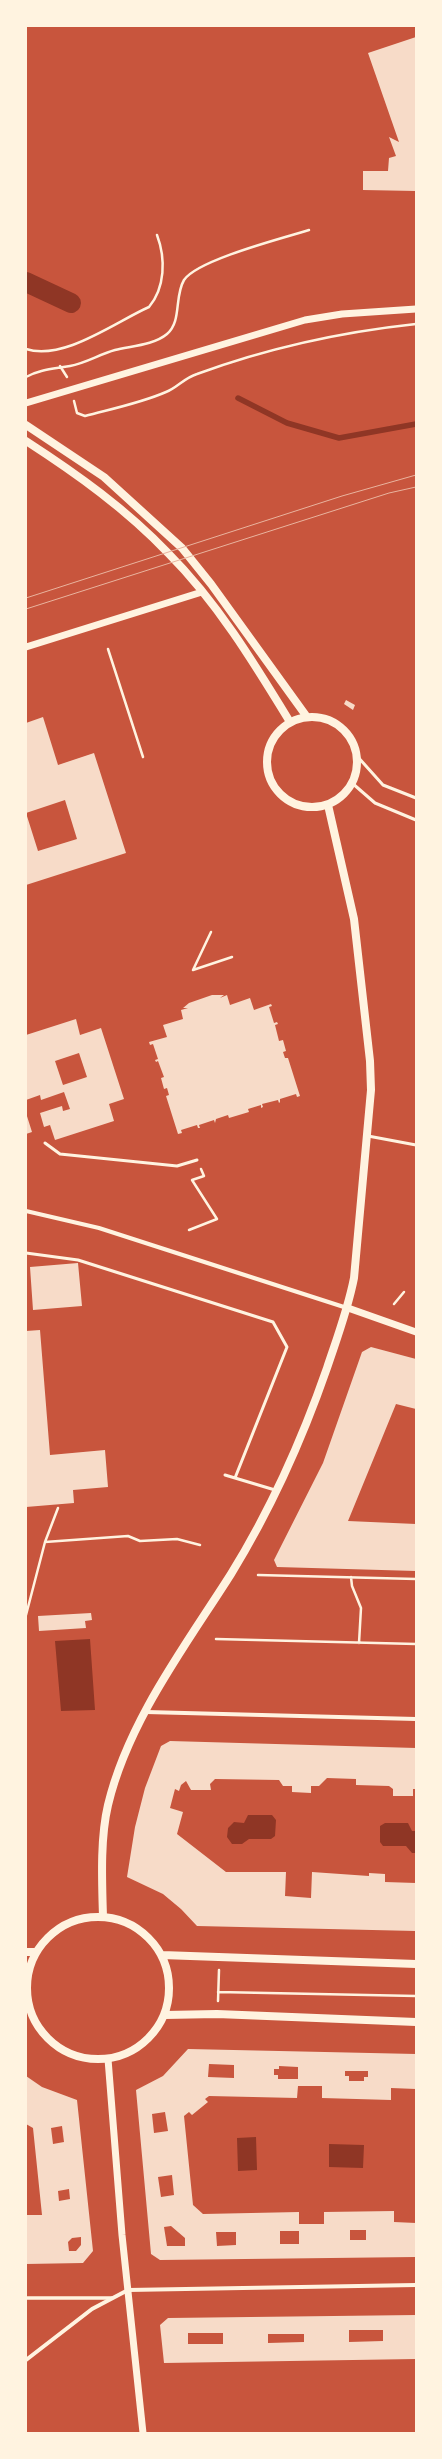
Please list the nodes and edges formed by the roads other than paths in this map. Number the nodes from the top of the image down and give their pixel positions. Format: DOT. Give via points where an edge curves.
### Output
graph roads {
  1 [pos="416,309"];
  2 [pos="26,403"];
  3 [pos="26,425"];
  4 [pos="26,441"];
  5 [pos="202,592"];
  6 [pos="26,647"];
  7 [pos="307,717"];
  8 [pos="290,722"];
  9 [pos="357,756"];
  10 [pos="352,783"];
  11 [pos="416,798"];
  12 [pos="328,805"];
  13 [pos="416,820"];
  14 [pos="366,1136"];
  15 [pos="45,1143"];
  16 [pos="416,1145"];
  17 [pos="197,1160"];
  18 [pos="26,1211"];
  19 [pos="26,1253"];
  20 [pos="348,1308"];
  21 [pos="416,1332"];
  22 [pos="225,1475"];
  23 [pos="235,1478"];
  24 [pos="278,1491"];
  25 [pos="146,1712"];
  26 [pos="416,1719"];
  27 [pos="103,1917"];
  28 [pos="26,1952"];
  29 [pos="36,1952"];
  30 [pos="162,1955"];
  31 [pos="416,1964"];
  32 [pos="165,2015"];
  33 [pos="29,2017"];
  34 [pos="416,2022"];
  35 [pos="108,2059"];
  36 [pos="416,2285"];
  37 [pos="128,2290"];
  38 [pos="26,2298"];
  39 [pos="113,2298"];
  40 [pos="26,2360"];
  41 [pos="143,2433"];
  1 -- 2 [label="street" via="342,314 305,320"];
  3 -- 7 [label="main road" via="104,477 182,548"];
  4 -- 5 [label="main road" via="72,470 121,508 168,553"];
  5 -- 6 [label="street"];
  5 -- 8 [label="main road" via="249,657"];
  7 -- 8 [label="main road"];
  7 -- 9 [label="main road" via="330,721 345,731"];
  8 -- 12 [label="main road" via="280,729 269,745 265,764 278,795 302,807 316,808"];
  9 -- 10 [label="main road" via="356,774"];
  9 -- 11 [label="lane" via="383,786"];
  10 -- 12 [label="main road" via="342,796"];
  10 -- 13 [label="lane" via="375,803"];
  12 -- 14 [label="main road" via="354,919 370,1061 371,1090"];
  14 -- 16 [label="lane"];
  14 -- 20 [label="main road" via="354,1278"];
  15 -- 17 [label="lane" via="60,1154 177,1166"];
  18 -- 20 [label="street" via="99,1228"];
  19 -- 23 [label="lane" via="78,1260 273,1322 287,1347"];
  20 -- 21 [label="street"];
  20 -- 24 [label="main road" via="308,1423"];
  22 -- 23 [label="lane"];
  23 -- 24 [label="lane"];
  24 -- 25 [label="main road" via="231,1574 171,1667"];
  25 -- 26 [label="street"];
  25 -- 27 [label="main road" via="127,1750 108,1805 102,1867"];
  27 -- 29 [label="main road" via="76,1920 53,1932"];
  27 -- 30 [label="main road" via="126,1922 147,1935"];
  28 -- 29 [label="main road"];
  29 -- 33 [label="main road" via="27,1977"];
  30 -- 31 [label="main road" via="219,1955"];
  30 -- 32 [label="main road" via="169,1974 170,1995"];
  32 -- 34 [label="main road" via="217,2014"];
  32 -- 35 [label="main road" via="155,2031 142,2044 126,2054"];
  33 -- 35 [label="main road" via="45,2036 64,2050 85,2058"];
  35 -- 37 [label="street"];
  36 -- 37 [label="street"];
  37 -- 39 [label="street"];
  37 -- 41 [label="street"];
  38 -- 39 [label="street"];
  39 -- 40 [label="street" via="92,2309"];
}
